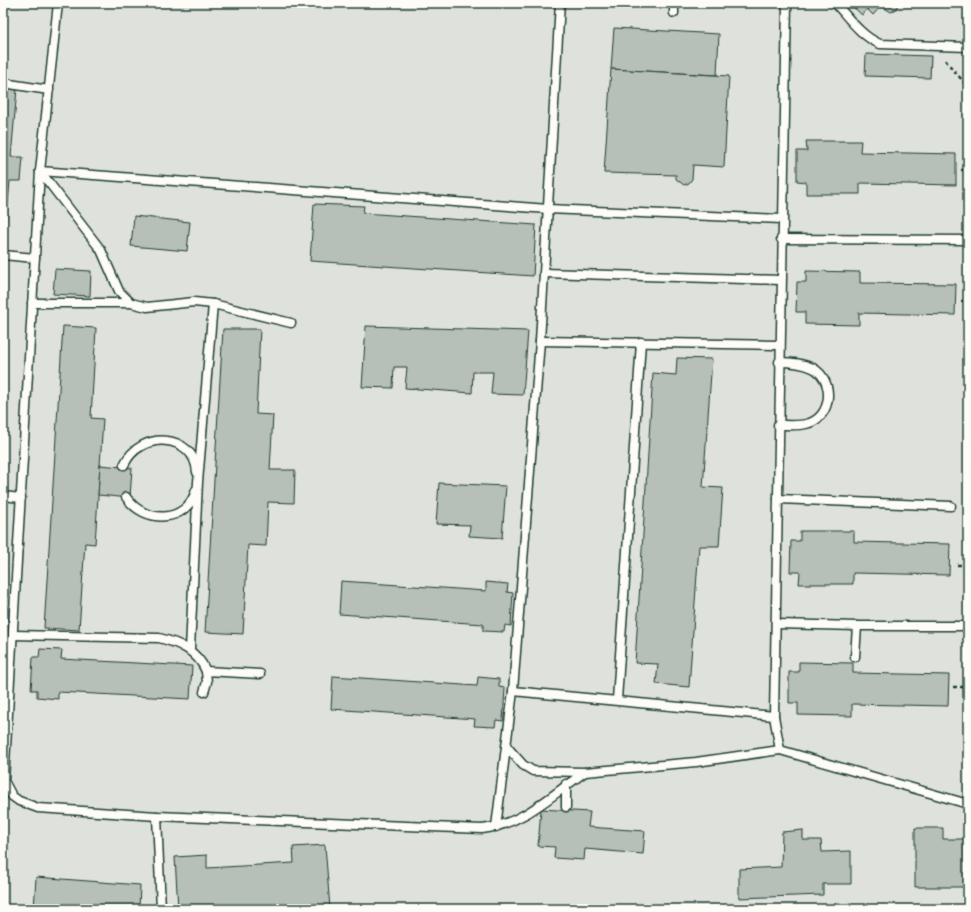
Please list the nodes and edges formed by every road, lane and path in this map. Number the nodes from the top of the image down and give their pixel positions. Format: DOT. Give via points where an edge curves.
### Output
graph roads {
  1 [pos="58,3"];
  2 [pos="560,3"];
  3 [pos="674,3"];
  4 [pos="787,3"];
  5 [pos="835,3"];
  6 [pos="674,13"];
  7 [pos="937,46"];
  8 [pos="968,47"];
  9 [pos="3,84"];
  10 [pos="968,87"];
  11 [pos="49,90"];
  12 [pos="961,170"];
  13 [pos="968,170"];
  14 [pos="40,171"];
  15 [pos="548,209"];
  16 [pos="782,218"];
  17 [pos="782,239"];
  18 [pos="968,240"];
  19 [pos="3,255"];
  20 [pos="35,258"];
  21 [pos="544,273"];
  22 [pos="781,280"];
  23 [pos="961,301"];
  24 [pos="968,301"];
  25 [pos="32,303"];
  26 [pos="131,303"];
  27 [pos="213,304"];
  28 [pos="291,322"];
  29 [pos="540,341"];
  30 [pos="641,342"];
  31 [pos="780,345"];
  32 [pos="779,362"];
  33 [pos="778,425"];
  34 [pos="124,465"];
  35 [pos="198,482"];
  36 [pos="3,496"];
  37 [pos="126,497"];
  38 [pos="21,498"];
  39 [pos="778,499"];
  40 [pos="951,506"];
  41 [pos="956,565"];
  42 [pos="968,565"];
  43 [pos="776,624"];
  44 [pos="857,626"];
  45 [pos="960,626"];
  46 [pos="13,635"];
  47 [pos="190,649"];
  48 [pos="855,657"];
  49 [pos="206,671"];
  50 [pos="260,674"];
  51 [pos="953,687"];
  52 [pos="968,687"];
  53 [pos="513,691"];
  54 [pos="204,692"];
  55 [pos="617,700"];
  56 [pos="774,716"];
  57 [pos="507,747"];
  58 [pos="780,750"];
  59 [pos="585,772"];
  60 [pos="566,784"];
  61 [pos="968,804"];
  62 [pos="566,807"];
  63 [pos="157,816"];
  64 [pos="496,827"];
  65 [pos="160,909"];
  1 -- 11 [label="lane"];
  2 -- 15 [label="lane"];
  3 -- 6 [label="lane"];
  4 -- 16 [label="lane"];
  5 -- 7 [label="lane" via="861,32 875,42"];
  7 -- 8 [label="lane"];
  7 -- 10 [label="path" via="943,58"];
  9 -- 11 [label="lane"];
  11 -- 14 [label="lane"];
  12 -- 13 [label="path"];
  14 -- 15 [label="lane"];
  14 -- 20 [label="lane"];
  14 -- 26 [label="lane" via="101,250 119,291"];
  15 -- 16 [label="lane"];
  15 -- 21 [label="lane"];
  16 -- 17 [label="lane"];
  17 -- 18 [label="lane"];
  17 -- 22 [label="lane"];
  19 -- 20 [label="lane"];
  20 -- 25 [label="lane"];
  21 -- 22 [label="lane"];
  21 -- 29 [label="lane"];
  22 -- 31 [label="lane"];
  23 -- 24 [label="path"];
  25 -- 26 [label="lane"];
  25 -- 38 [label="lane"];
  26 -- 27 [label="lane" via="147,306 194,302"];
  27 -- 28 [label="lane"];
  27 -- 35 [label="lane"];
  29 -- 30 [label="lane"];
  29 -- 53 [label="lane"];
  30 -- 31 [label="lane"];
  30 -- 55 [label="lane"];
  31 -- 32 [label="lane"];
  32 -- 33 [label="lane"];
  32 -- 33 [label="lane" via="796,362 821,375 828,390 828,403 825,409 807,424"];
  33 -- 39 [label="lane"];
  34 -- 35 [label="lane" via="127,457 136,448 147,442 173,442 184,448 192,457 197,469"];
  35 -- 37 [label="lane" via="195,494 188,505 166,517 141,512"];
  35 -- 47 [label="lane"];
  36 -- 38 [label="lane"];
  38 -- 46 [label="lane"];
  39 -- 40 [label="lane"];
  39 -- 43 [label="lane"];
  41 -- 42 [label="path"];
  43 -- 44 [label="lane"];
  43 -- 56 [label="lane"];
  44 -- 45 [label="lane"];
  44 -- 48 [label="lane"];
  46 -- 47 [label="lane" via="159,638"];
  46 -- 63 [label="lane" via="4,781 12,796 38,808"];
  47 -- 49 [label="lane"];
  49 -- 50 [label="lane"];
  49 -- 54 [label="lane" via="207,682"];
  51 -- 52 [label="path"];
  53 -- 55 [label="lane"];
  53 -- 57 [label="lane"];
  55 -- 56 [label="lane"];
  56 -- 58 [label="lane"];
  57 -- 59 [label="lane" via="523,765 533,771"];
  57 -- 64 [label="lane"];
  58 -- 59 [label="lane" via="696,762"];
  58 -- 61 [label="lane"];
  59 -- 60 [label="lane"];
  60 -- 62 [label="lane"];
  60 -- 64 [label="lane" via="522,816"];
  63 -- 64 [label="lane" via="482,829"];
  63 -- 65 [label="lane"];
}
